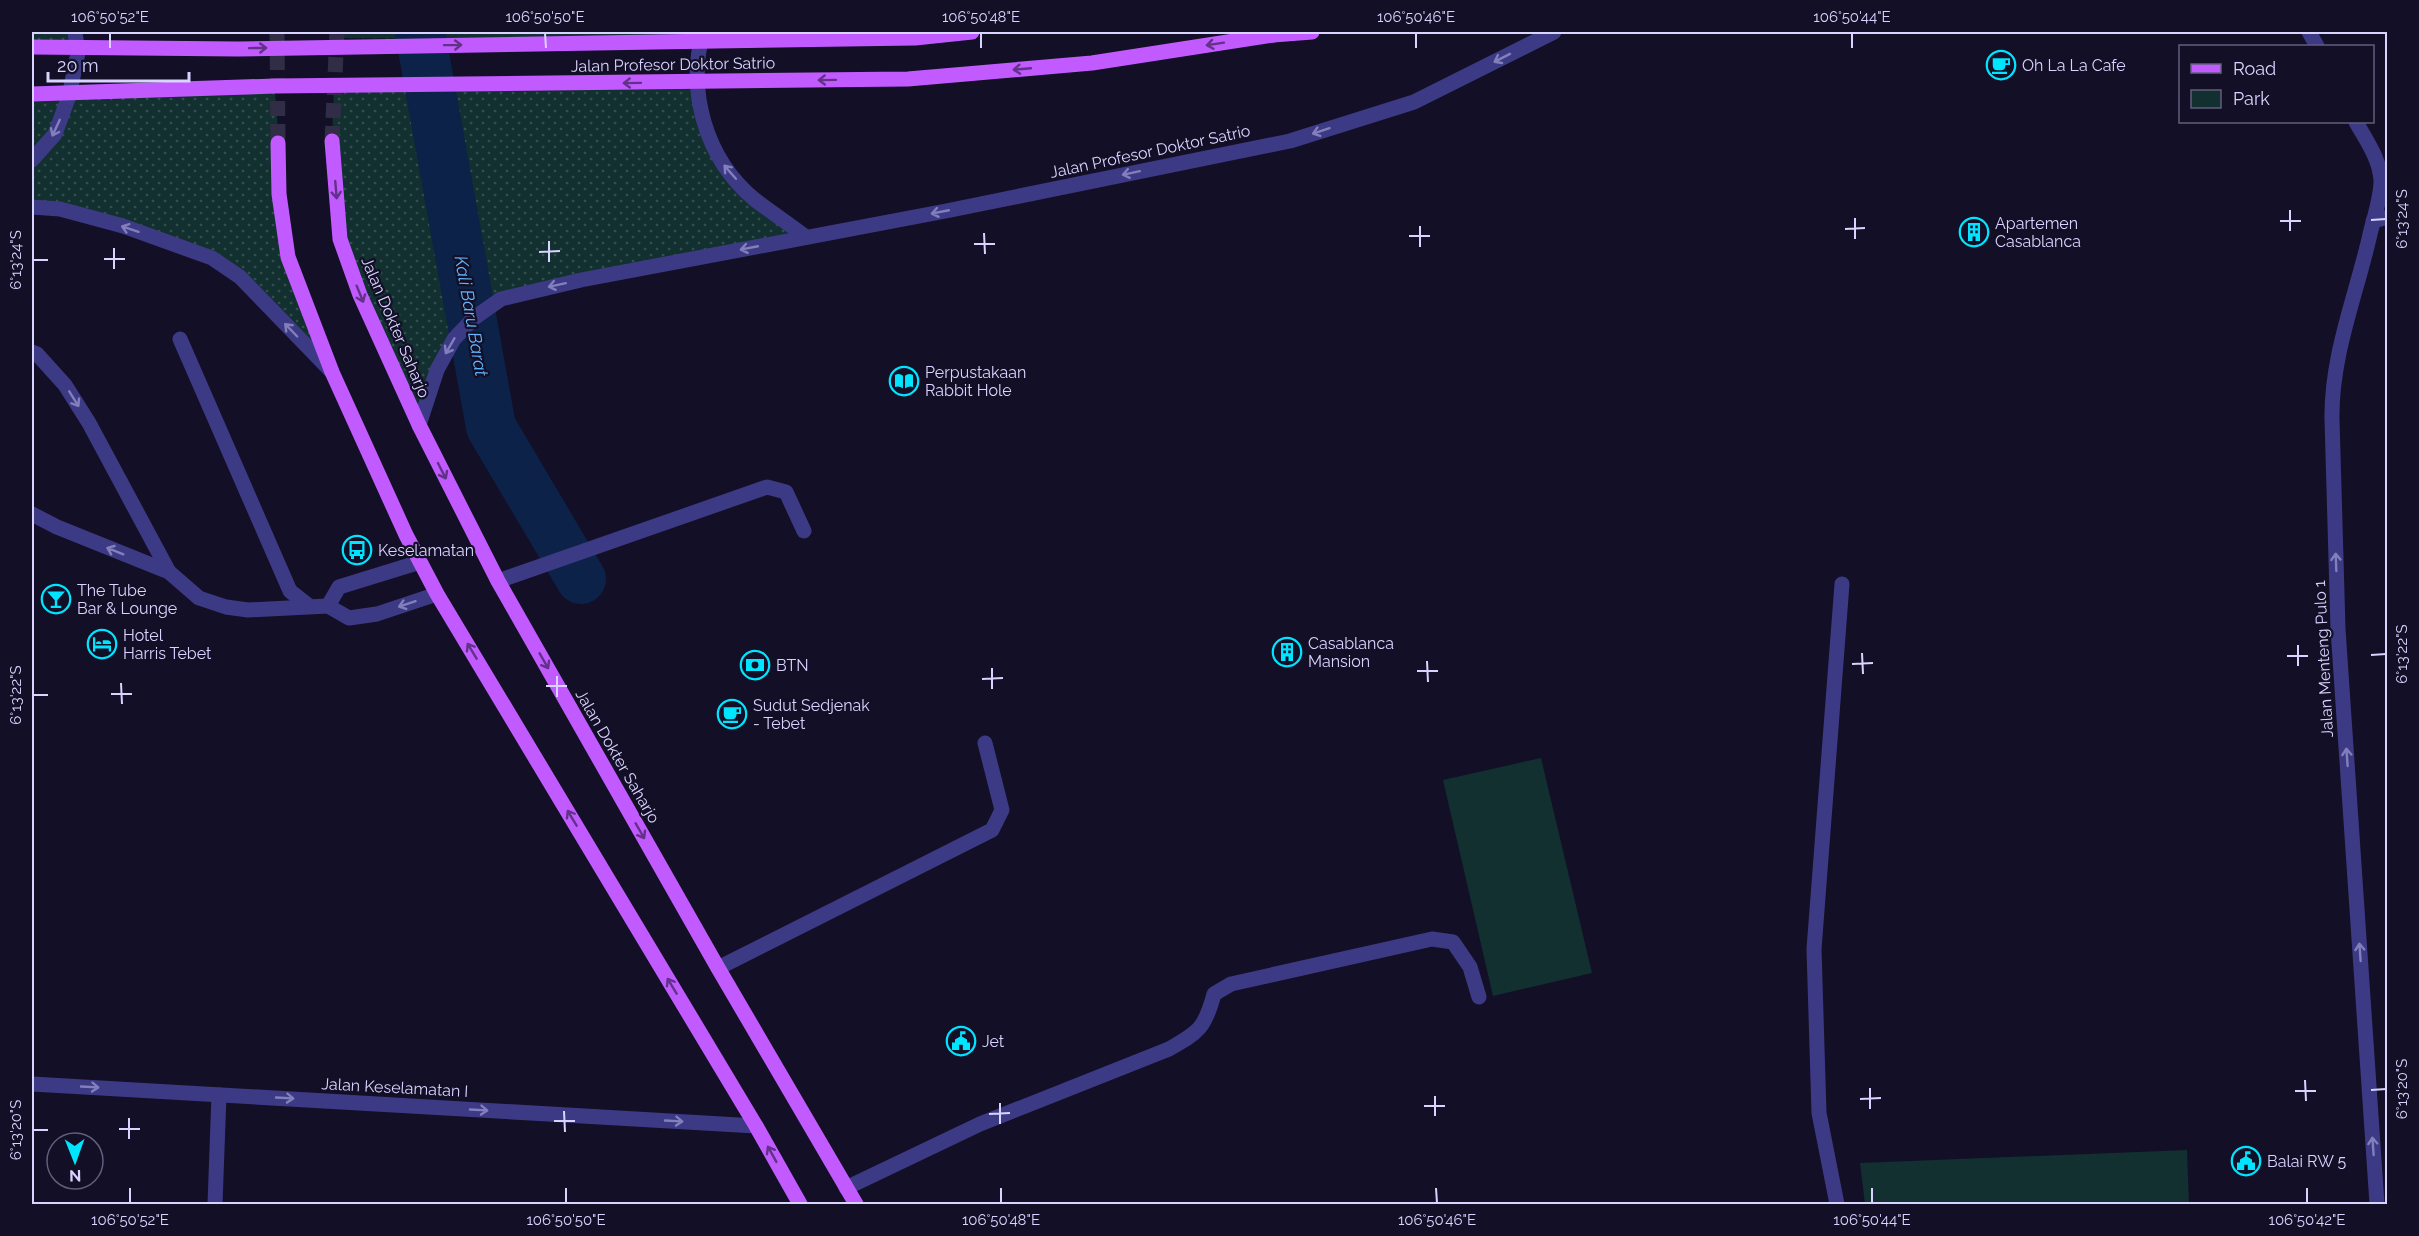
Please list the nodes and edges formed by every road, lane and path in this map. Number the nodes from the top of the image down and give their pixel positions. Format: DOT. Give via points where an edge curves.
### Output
graph roads {
  1 [pos="75,32"];
  2 [pos="704,32"];
  3 [pos="972,32"];
  4 [pos="1312,32"];
  5 [pos="1554,32"];
  6 [pos="32,47"];
  7 [pos="32,94"];
  8 [pos="2357,123"];
  9 [pos="332,141"];
  10 [pos="278,143"];
  11 [pos="32,160"];
  12 [pos="2384,181"];
  13 [pos="32,207"];
  14 [pos="2380,219"];
  15 [pos="806,237"];
  16 [pos="180,339"];
  17 [pos="32,352"];
  18 [pos="332,372"];
  19 [pos="419,425"];
  20 [pos="32,514"];
  21 [pos="804,531"];
  22 [pos="420,562"];
  23 [pos="170,572"];
  24 [pos="498,581"];
  25 [pos="1842,584"];
  26 [pos="437,594"];
  27 [pos="309,606"];
  28 [pos="328,606"];
  29 [pos="985,743"];
  30 [pos="718,968"];
  31 [pos="1479,997"];
  32 [pos="32,1084"];
  33 [pos="219,1095"];
  34 [pos="756,1126"];
  35 [pos="846,1188"];
  36 [pos="215,1204"];
  37 [pos="800,1204"];
  38 [pos="856,1204"];
  39 [pos="1837,1204"];
  40 [pos="2377,1204"];
  1 -- 11 [label="street, one-way" via="78,53 69,96 55,134"];
  15 -- 2 [label="street, one-way" via="752,197 720,160 704,125 697,88 697,54"];
  6 -- 3 [label="main road, Jalan Profesor Doktor Satrio, one-way, bridge" via="238,49 915,38"];
  4 -- 7 [label="main road, Jalan Profesor Doktor Satrio, one-way, bridge" via="1092,63 908,79 275,86"];
  5 -- 15 [label="street, Jalan Profesor Doktor Satrio, one-way" via="1414,102 1290,141"];
  8 -- 12 [label="street, Jalan Menteng Pulo 1"];
  9 -- 19 [label="main road, Jalan Dokter Saharjo, one-way" via="340,239 360,295"];
  10 -- 18 [label="main road" via="279,194 288,257"];
  12 -- 14 [label="street, Jalan Menteng Pulo 1"];
  18 -- 13 [label="street, one-way" via="240,277 212,258 123,226 60,209"];
  40 -- 14 [label="street, Jalan Menteng Pulo 1, one-way" via="2338,629 2332,397 2341,339"];
  15 -- 19 [label="street, Jalan Profesor Doktor Satrio, one-way" via="501,299 474,318 454,339 437,370"];
  16 -- 27 [label="street" via="290,591"];
  17 -- 23 [label="street, one-way" via="65,385 77,404"];
  18 -- 22 [label="main road"];
  19 -- 24 [label="main road, Jalan Dokter Saharjo, one-way"];
  23 -- 20 [label="street, one-way"];
  21 -- 24 [label="street" via="786,492 767,487"];
  22 -- 26 [label="main road"];
  22 -- 28 [label="street" via="339,586"];
  23 -- 27 [label="street" via="199,598 226,607 248,610"];
  24 -- 30 [label="main road, Jalan Dokter Saharjo, one-way"];
  25 -- 39 [label="street" via="1814,949 1819,1113"];
  26 -- 28 [label="street, one-way" via="377,614 349,618"];
  34 -- 26 [label="main road, one-way"];
  27 -- 28 [label="street"];
  29 -- 30 [label="street" via="1002,810 992,830"];
  30 -- 35 [label="main road, Jalan Dokter Saharjo"];
  31 -- 35 [label="street" via="1470,967 1453,942 1432,939 1231,984 1214,994 1208,1017 1195,1034 1169,1049 980,1124"];
  32 -- 33 [label="street, Jalan Keselamatan I, one-way"];
  33 -- 34 [label="street, Jalan Keselamatan I, one-way"];
  33 -- 36 [label="street"];
  37 -- 34 [label="main road, one-way"];
  35 -- 38 [label="main road, Jalan Dokter Saharjo"];
}
